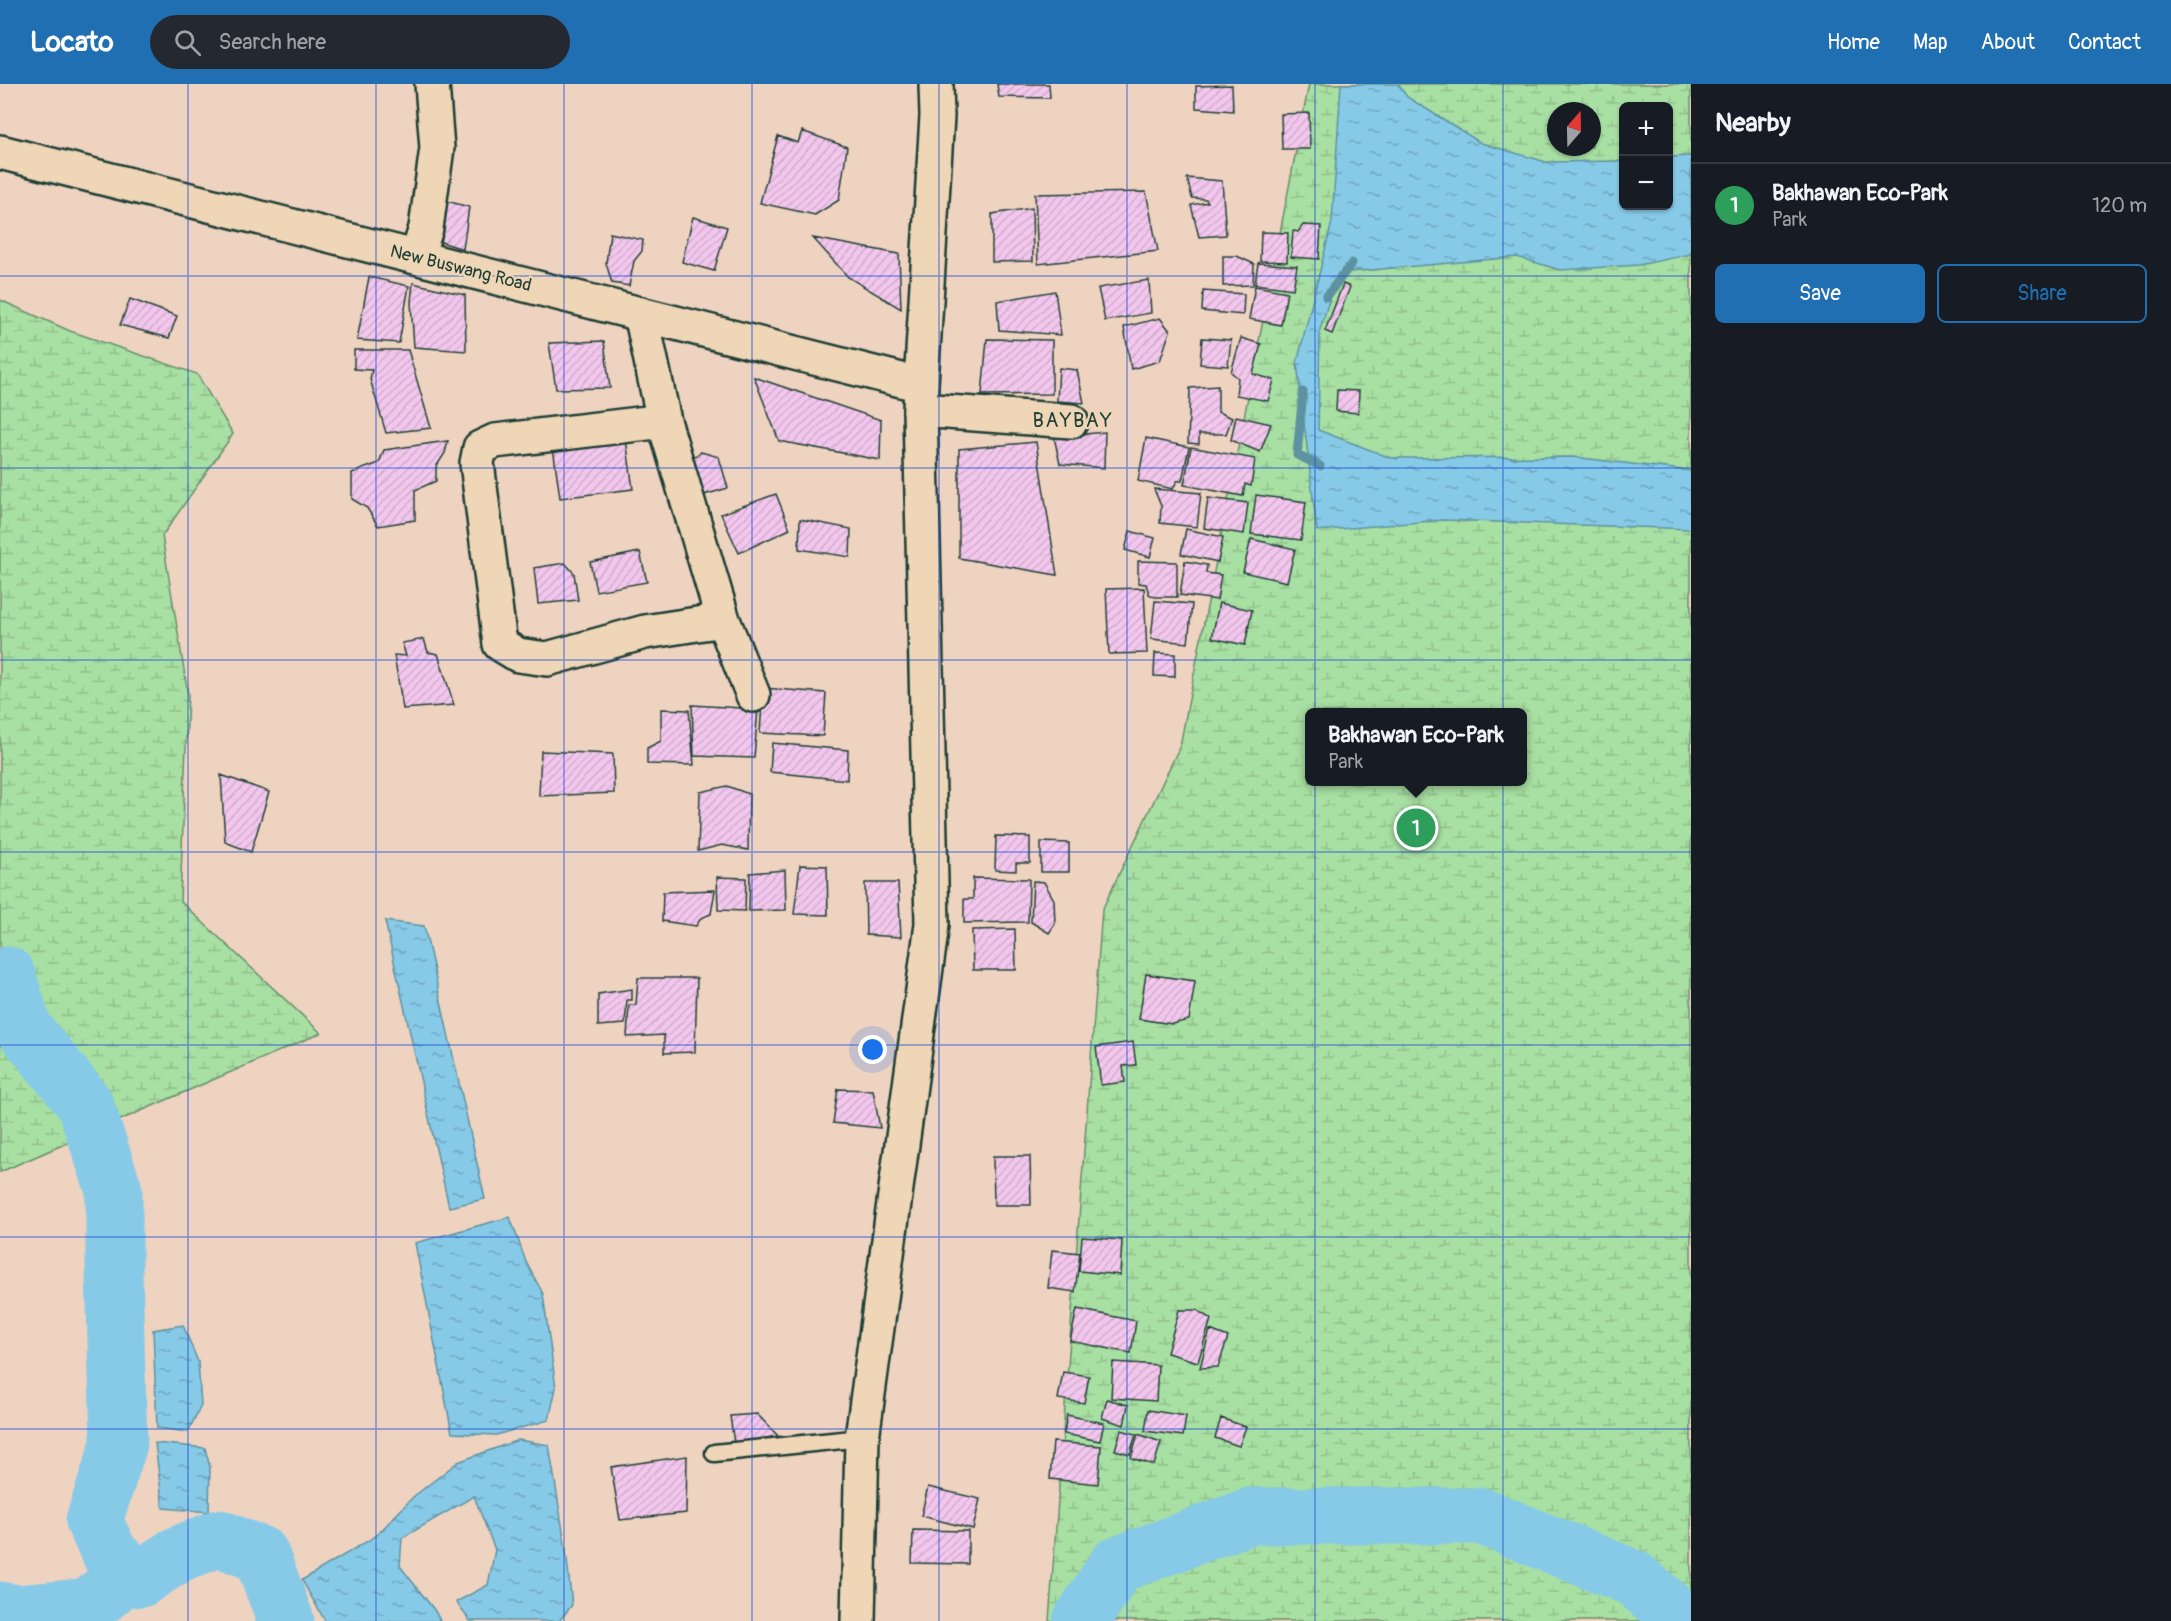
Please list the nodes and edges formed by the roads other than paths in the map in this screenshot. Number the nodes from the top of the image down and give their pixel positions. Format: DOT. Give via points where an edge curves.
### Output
graph roads {
  1 [pos="432,84"];
  2 [pos="936,84"];
  3 [pos="0,152"];
  4 [pos="417,257"];
  5 [pos="641,314"];
  6 [pos="920,397"];
  7 [pos="664,421"];
  8 [pos="1071,421"];
  9 [pos="723,620"];
  10 [pos="753,695"];
  11 [pos="862,1438"];
  12 [pos="714,1453"];
  13 [pos="858,1621"];
  1 -- 4 [label="street" via="436,148 426,228"];
  2 -- 6 [label="street"];
  3 -- 4 [label="street, New Buswang Road"];
  4 -- 5 [label="street, New Buswang Road"];
  5 -- 6 [label="street, New Buswang Road"];
  5 -- 7 [label="street"];
  6 -- 8 [label="street, New Buswang Road"];
  6 -- 11 [label="street" via="932,924"];
  7 -- 9 [label="street"];
  7 -- 9 [label="street" via="495,441 480,448 477,463 500,644 518,655 547,660 645,632"];
  9 -- 10 [label="street"];
  11 -- 12 [label="lane"];
  11 -- 13 [label="street"];
}
